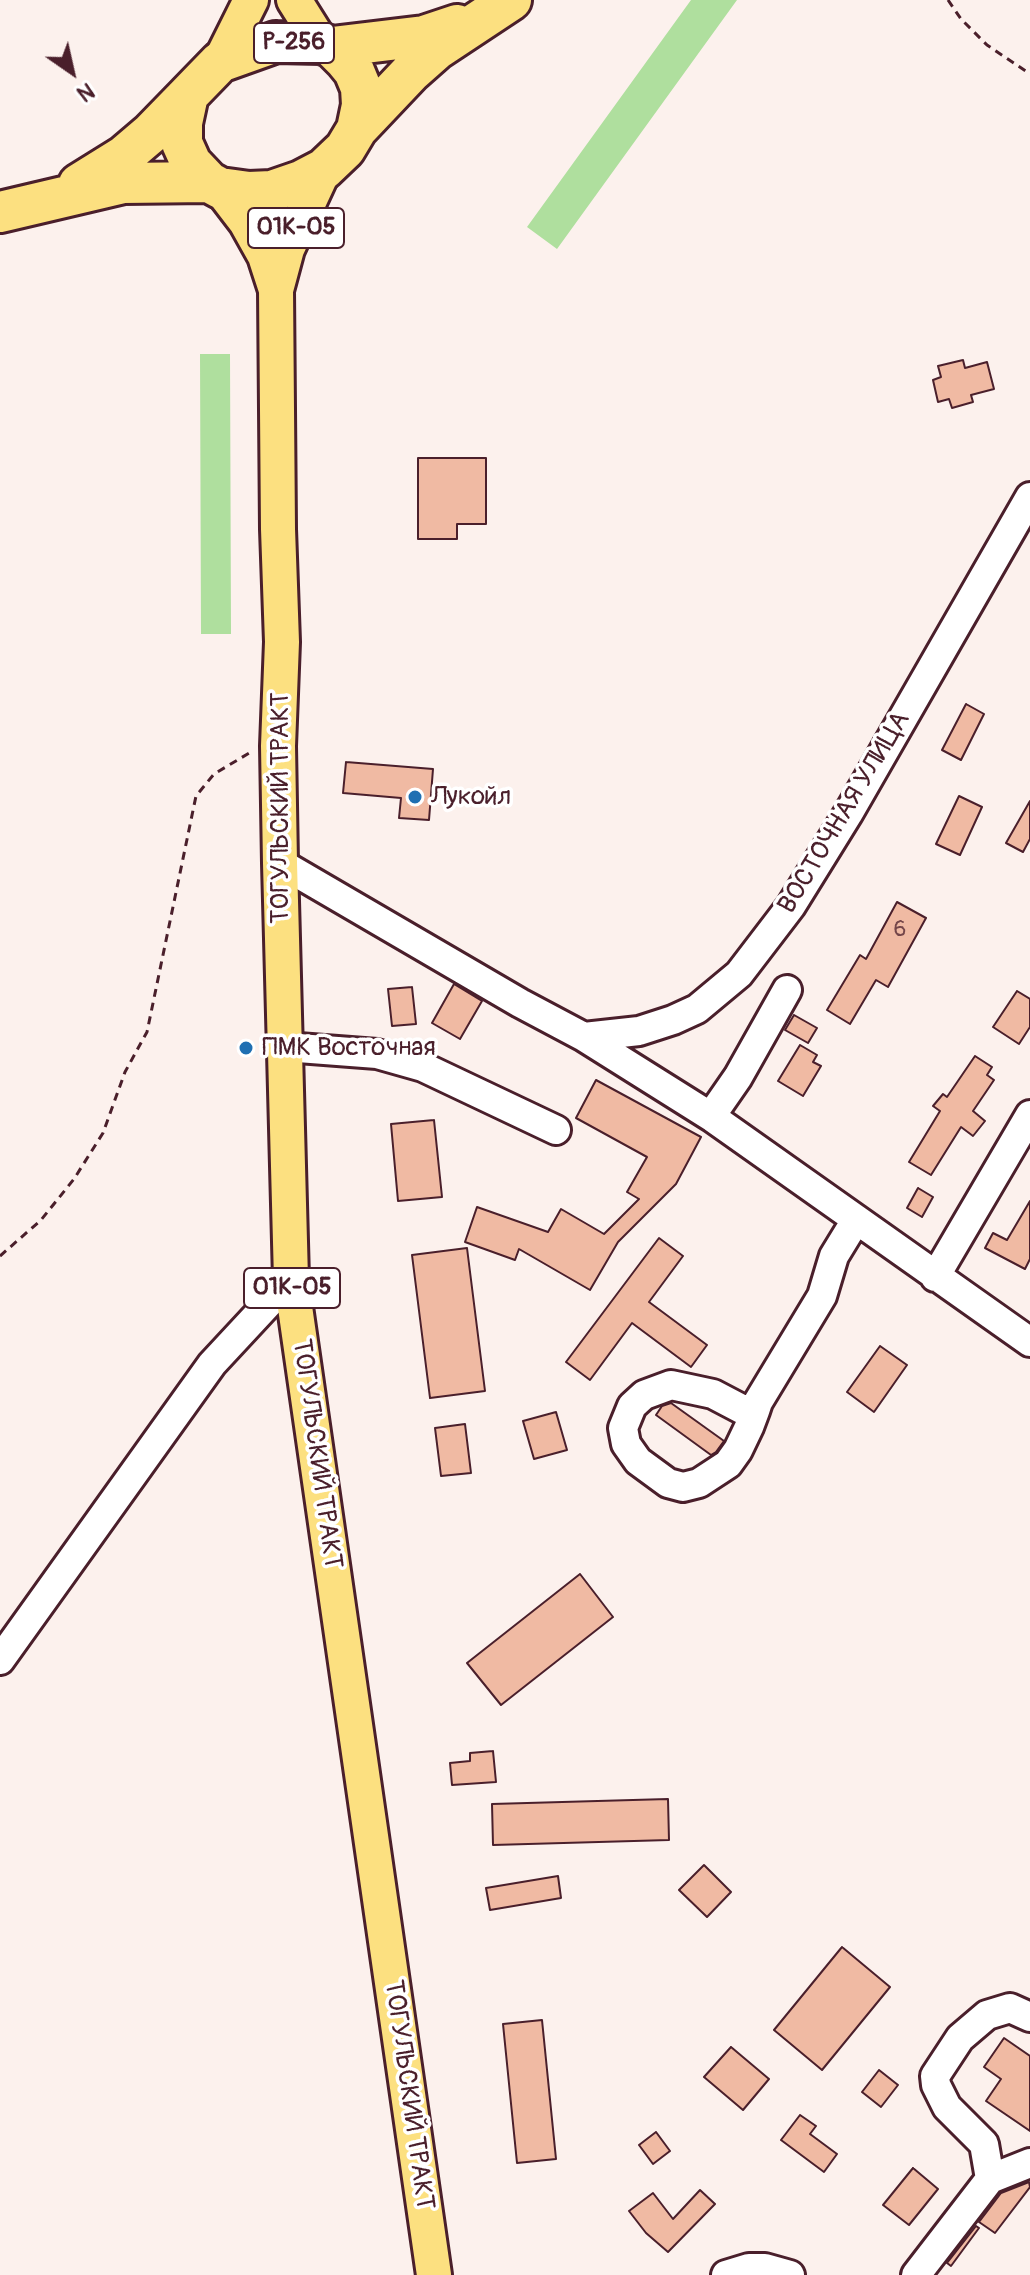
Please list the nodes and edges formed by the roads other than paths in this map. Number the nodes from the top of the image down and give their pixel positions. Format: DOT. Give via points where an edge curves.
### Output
graph roads {
  1 [pos="251,0"];
  2 [pos="294,0"];
  3 [pos="498,8"];
  4 [pos="326,45"];
  5 [pos="220,62"];
  6 [pos="188,95"];
  7 [pos="357,129"];
  8 [pos="324,169"];
  9 [pos="214,185"];
  10 [pos="59,197"];
  11 [pos="0,212"];
  12 [pos="276,290"];
  13 [pos="1030,497"];
  14 [pos="280,863"];
  15 [pos="787,990"];
  16 [pos="584,1037"];
  17 [pos="285,1047"];
  18 [pos="1030,1115"];
  19 [pos="711,1116"];
  20 [pos="556,1130"];
  21 [pos="856,1220"];
  22 [pos="935,1277"];
  23 [pos="291,1279"];
  24 [pos="1030,1342"];
  25 [pos="753,1415"];
  26 [pos="0,1660"];
  27 [pos="1030,2017"];
  28 [pos="1030,2163"];
  29 [pos="990,2179"];
  30 [pos="434,2275"];
  31 [pos="726,2275"];
  32 [pos="790,2275"];
  33 [pos="916,2275"];
  1 -- 5 [label="main road"];
  2 -- 4 [label="main road"];
  3 -- 4 [label="highway, Р-256" via="424,36"];
  3 -- 7 [label="highway, Р-256" via="437,49"];
  4 -- 5 [label="highway, Р-256" via="276,42"];
  4 -- 7 [label="highway, Р-256" via="354,71 361,88"];
  5 -- 6 [label="highway, Р-256"];
  6 -- 9 [label="highway" via="182,143 191,163"];
  6 -- 10 [label="highway, Р-256" via="124,156"];
  7 -- 8 [label="highway, Р-256"];
  8 -- 9 [label="highway, Р-256" via="272,191"];
  8 -- 12 [label="main road, 01К-05" via="287,249"];
  9 -- 10 [label="highway, Р-256" via="123,183"];
  9 -- 12 [label="main road, 01К-05" via="246,222"];
  10 -- 11 [label="highway, Р-256"];
  12 -- 14 [label="main road, ТОГУЛЬСКИЙ ТРАКТ / 01К-05"];
  13 -- 16 [label="street, ВОСТОЧНАЯ УЛИЦА" via="848,814 791,906 739,974 697,1009 673,1020 639,1031"];
  14 -- 16 [label="street"];
  14 -- 17 [label="main road, ТОГУЛЬСКИЙ ТРАКТ / 01К-05"];
  15 -- 19 [label="street"];
  16 -- 19 [label="street"];
  17 -- 20 [label="street" via="377,1054 423,1067"];
  17 -- 23 [label="main road, ТОГУЛЬСКИЙ ТРАКТ / 01К-05"];
  18 -- 22 [label="street"];
  19 -- 21 [label="street"];
  21 -- 22 [label="street"];
  21 -- 25 [label="street" via="834,1256 822,1296"];
  22 -- 24 [label="street"];
  23 -- 26 [label="street" via="212,1364"];
  23 -- 30 [label="main road, ТОГУЛЬСКИЙ ТРАКТ / 01К-05"];
  25 -- 25 [label="street" via="728,1464 683,1487 668,1483 638,1461 623,1428 632,1406 644,1395 671,1385 713,1394"];
  27 -- 29 [label="street" via="1010,2008 987,2015 960,2038 935,2076 947,2107 984,2144"];
  28 -- 29 [label="street"];
  29 -- 33 [label="street"];
  31 -- 32 [label="street" via="749,2268"];
}
